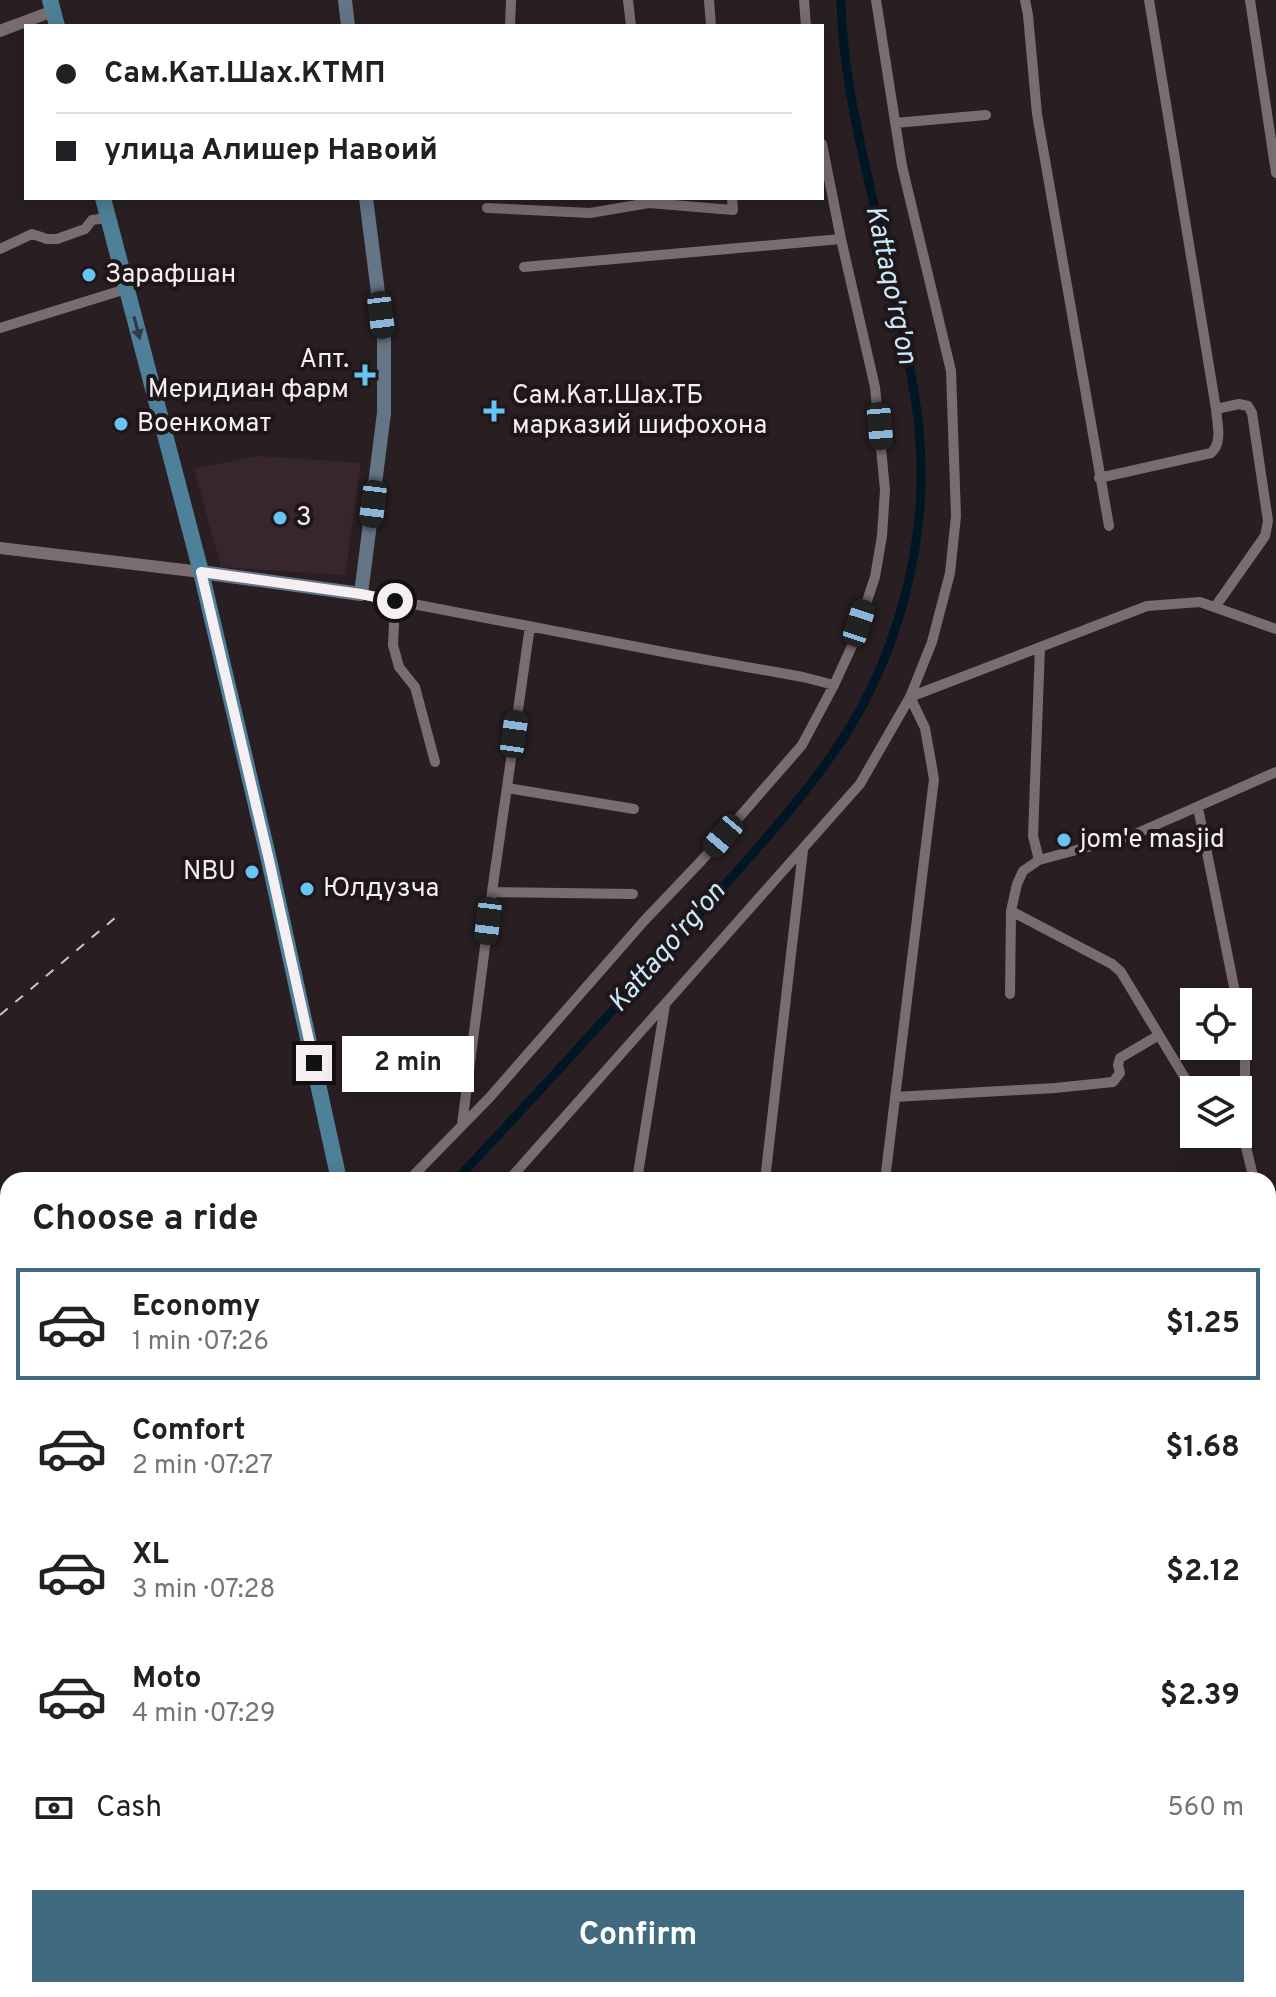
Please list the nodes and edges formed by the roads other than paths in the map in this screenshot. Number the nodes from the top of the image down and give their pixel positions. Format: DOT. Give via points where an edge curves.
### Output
graph roads {
  1 [pos="345,0"];
  2 [pos="511,0"];
  3 [pos="628,0"];
  4 [pos="709,0"];
  5 [pos="804,0"];
  6 [pos="876,0"];
  7 [pos="1025,0"];
  8 [pos="1149,0"];
  9 [pos="1250,0"];
  10 [pos="53,12"];
  11 [pos="348,24"];
  12 [pos="510,24"];
  13 [pos="631,24"];
  14 [pos="711,24"];
  15 [pos="806,24"];
  16 [pos="0,31"];
  17 [pos="986,115"];
  18 [pos="895,123"];
  19 [pos="824,154"];
  20 [pos="1276,173"];
  21 [pos="103,200"];
  22 [pos="366,200"];
  23 [pos="649,200"];
  24 [pos="732,200"];
  25 [pos="487,208"];
  26 [pos="107,218"];
  27 [pos="841,239"];
  28 [pos="0,249"];
  29 [pos="524,267"];
  30 [pos="126,289"];
  31 [pos="0,328"];
  32 [pos="1216,409"];
  33 [pos="1099,478"];
  34 [pos="1109,526"];
  35 [pos="0,548"];
  36 [pos="201,572"];
  37 [pos="361,594"];
  38 [pos="395,601"];
  39 [pos="1215,607"];
  40 [pos="530,626"];
  41 [pos="1276,629"];
  42 [pos="1040,647"];
  43 [pos="834,685"];
  44 [pos="910,697"];
  45 [pos="435,762"];
  46 [pos="1276,772"];
  47 [pos="507,788"];
  48 [pos="1198,808"];
  49 [pos="634,809"];
  50 [pos="803,848"];
  51 [pos="1039,860"];
  52 [pos="492,892"];
  53 [pos="633,894"];
  54 [pos="1011,911"];
  55 [pos="1235,988"];
  56 [pos="1010,994"];
  57 [pos="665,1003"];
  58 [pos="1159,1035"];
  59 [pos="1184,1076"];
  60 [pos="895,1097"];
  61 [pos="462,1125"];
  62 [pos="1246,1148"];
  63 [pos="337,1172"];
  64 [pos="417,1172"];
  65 [pos="516,1172"];
  66 [pos="638,1172"];
  67 [pos="766,1172"];
  68 [pos="886,1172"];
  69 [pos="1252,1172"];
  1 -- 11 [label="main road"];
  2 -- 12 [label="street"];
  3 -- 13 [label="street"];
  4 -- 14 [label="street"];
  5 -- 15 [label="street"];
  6 -- 18 [label="street"];
  7 -- 33 [label="street" via="1037,114"];
  8 -- 32 [label="street"];
  9 -- 20 [label="street"];
  10 -- 16 [label="street"];
  17 -- 18 [label="street"];
  18 -- 44 [label="street" via="951,371 956,516 950,573 932,642"];
  19 -- 27 [label="street"];
  21 -- 26 [label="main road"];
  22 -- 37 [label="main road" via="384,340 384,413"];
  23 -- 24 [label="street" via="733,210"];
  23 -- 25 [label="street" via="590,213"];
  26 -- 28 [label="street" via="57,239 32,234"];
  26 -- 30 [label="main road"];
  27 -- 29 [label="street"];
  27 -- 43 [label="street" via="875,387 885,490 875,577"];
  30 -- 31 [label="street"];
  30 -- 36 [label="main road, one-way"];
  32 -- 33 [label="street" via="1218,442 1211,453"];
  32 -- 39 [label="street" via="1239,404 1252,413 1268,521 1265,536"];
  33 -- 34 [label="street"];
  35 -- 36 [label="street"];
  36 -- 37 [label="main road"];
  36 -- 63 [label="main road"];
  37 -- 38 [label="street"];
  38 -- 40 [label="street"];
  38 -- 45 [label="street" via="393,645 399,667 415,687"];
  39 -- 41 [label="street"];
  39 -- 42 [label="street" via="1200,602 1147,606"];
  40 -- 43 [label="street"];
  40 -- 47 [label="street"];
  42 -- 44 [label="street"];
  42 -- 51 [label="street" via="1033,836"];
  43 -- 61 [label="street" via="802,745"];
  44 -- 50 [label="street" via="860,784"];
  44 -- 60 [label="street" via="925,728 934,779"];
  46 -- 48 [label="street"];
  47 -- 49 [label="street"];
  47 -- 52 [label="street"];
  48 -- 51 [label="street" via="1133,835"];
  48 -- 55 [label="street"];
  50 -- 57 [label="street"];
  50 -- 67 [label="street"];
  51 -- 54 [label="street" via="1023,871"];
  52 -- 53 [label="street"];
  52 -- 61 [label="street"];
  54 -- 56 [label="street"];
  54 -- 58 [label="street" via="1112,964"];
  57 -- 65 [label="street"];
  57 -- 66 [label="street"];
  58 -- 59 [label="street"];
  58 -- 60 [label="street" via="1120,1058 1120,1073 1113,1082"];
  60 -- 68 [label="street"];
  61 -- 64 [label="street"];
  62 -- 69 [label="street"];
}
